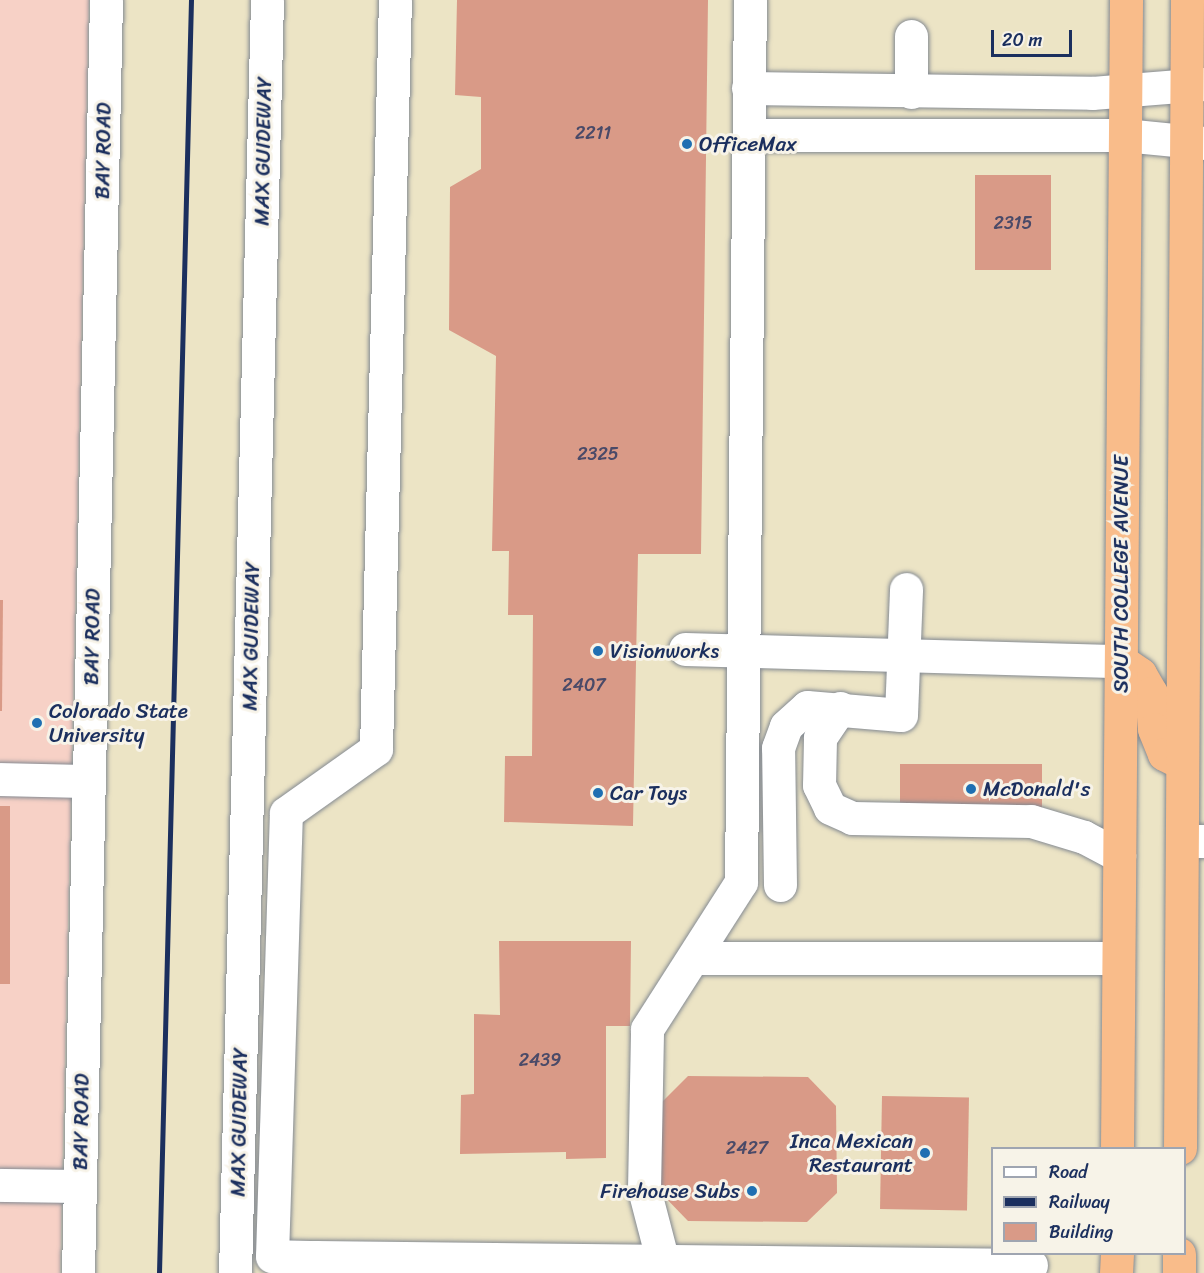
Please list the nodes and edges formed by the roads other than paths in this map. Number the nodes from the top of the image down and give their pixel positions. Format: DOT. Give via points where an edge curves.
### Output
graph roads {
  1 [pos="106,0"];
  2 [pos="267,0"];
  3 [pos="394,0"];
  4 [pos="750,0"];
  5 [pos="1126,0"];
  6 [pos="1187,0"];
  7 [pos="911,36"];
  8 [pos="1195,84"];
  9 [pos="748,88"];
  10 [pos="1124,90"];
  11 [pos="911,92"];
  12 [pos="749,135"];
  13 [pos="1124,135"];
  14 [pos="1195,142"];
  15 [pos="906,588"];
  16 [pos="685,649"];
  17 [pos="743,651"];
  18 [pos="904,655"];
  19 [pos="1121,661"];
  20 [pos="840,708"];
  21 [pos="1182,763"];
  22 [pos="0,779"];
  23 [pos="89,781"];
  24 [pos="1193,841"];
  25 [pos="1119,856"];
  26 [pos="780,885"];
  27 [pos="693,958"];
  28 [pos="1118,958"];
  29 [pos="1117,1147"];
  30 [pos="1180,1147"];
  31 [pos="0,1185"];
  32 [pos="80,1186"];
  33 [pos="1117,1255"];
  34 [pos="1179,1255"];
  35 [pos="315,1265"];
  36 [pos="1031,1265"];
  37 [pos="667,1268"];
  38 [pos="905,1269"];
  39 [pos="78,1273"];
  40 [pos="235,1273"];
  41 [pos="1116,1273"];
  42 [pos="1179,1273"];
  1 -- 23 [label="street, BAY ROAD"];
  2 -- 40 [label="street, MAX GUIDEWAY"];
  3 -- 35 [label="street" via="376,749 286,813 272,1256"];
  4 -- 9 [label="street"];
  5 -- 10 [label="highway, SOUTH COLLEGE AVENUE"];
  6 -- 8 [label="highway"];
  7 -- 11 [label="street"];
  8 -- 10 [label="street"];
  8 -- 14 [label="highway"];
  9 -- 11 [label="street"];
  9 -- 12 [label="street"];
  10 -- 11 [label="street"];
  10 -- 13 [label="highway, SOUTH COLLEGE AVENUE"];
  12 -- 13 [label="street"];
  12 -- 17 [label="street"];
  13 -- 14 [label="street"];
  13 -- 19 [label="highway, SOUTH COLLEGE AVENUE"];
  14 -- 21 [label="highway"];
  15 -- 18 [label="street"];
  16 -- 17 [label="street"];
  17 -- 18 [label="street"];
  17 -- 27 [label="street" via="741,882"];
  18 -- 19 [label="street"];
  18 -- 20 [label="street" via="901,715"];
  19 -- 21 [label="highway" via="1140,674 1151,693 1154,729 1164,754"];
  19 -- 25 [label="highway, SOUTH COLLEGE AVENUE"];
  20 -- 25 [label="street" via="811,722 794,742 791,791 805,809 852,818 1031,821 1084,837"];
  20 -- 26 [label="street" via="807,707 786,726 778,748"];
  21 -- 24 [label="highway"];
  22 -- 23 [label="street"];
  23 -- 32 [label="street, BAY ROAD"];
  24 -- 30 [label="highway"];
  25 -- 28 [label="highway, SOUTH COLLEGE AVENUE"];
  27 -- 28 [label="street"];
  27 -- 37 [label="street" via="647,1029 644,1188"];
  28 -- 29 [label="highway, SOUTH COLLEGE AVENUE"];
  31 -- 32 [label="street"];
  32 -- 39 [label="street, BAY ROAD"];
  33 -- 41 [label="highway"];
  34 -- 42 [label="highway"];
  35 -- 37 [label="street"];
  36 -- 38 [label="street"];
  37 -- 38 [label="street"];
}
